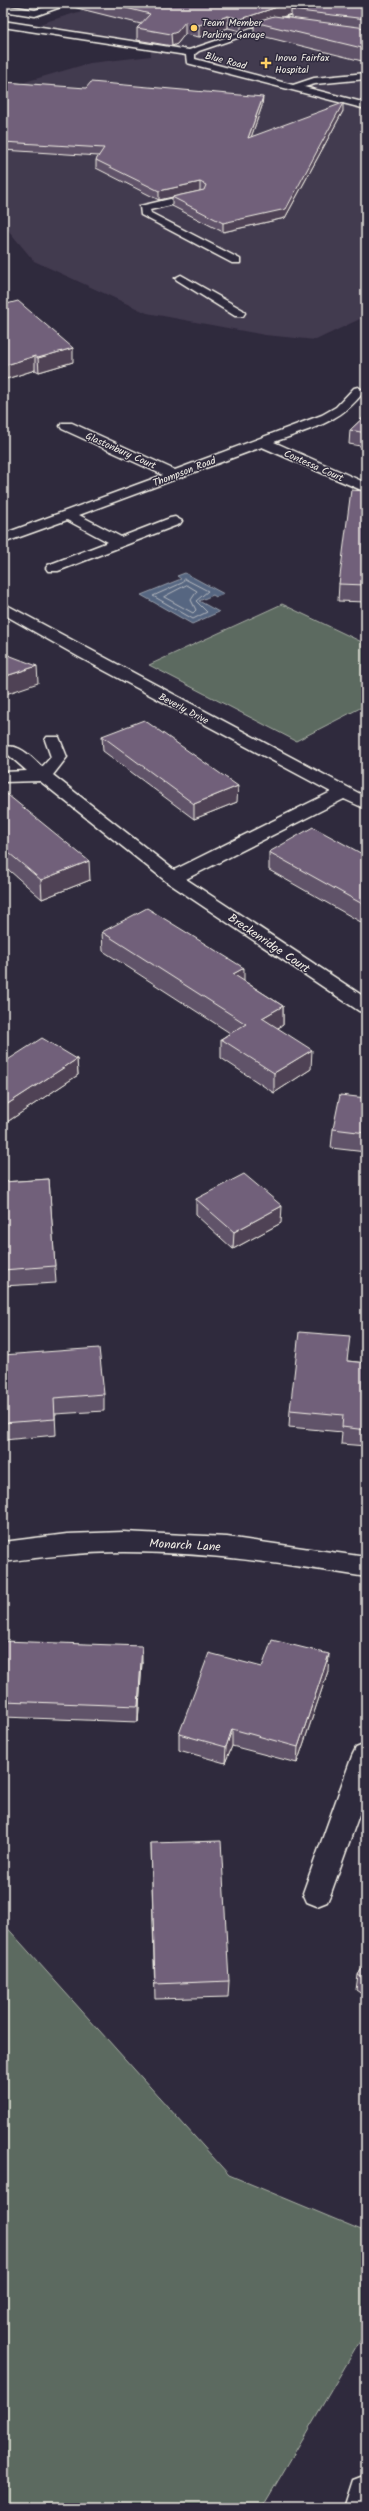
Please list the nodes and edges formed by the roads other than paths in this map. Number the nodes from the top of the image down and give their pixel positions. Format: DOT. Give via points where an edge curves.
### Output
graph roads {
  1 [pos="68,3"];
  2 [pos="336,3"];
  3 [pos="3,8"];
  4 [pos="254,19"];
  5 [pos="274,23"];
  6 [pos="3,24"];
  7 [pos="292,28"];
  8 [pos="191,54"];
  9 [pos="366,76"];
  10 [pos="346,77"];
  11 [pos="366,82"];
  12 [pos="292,88"];
  13 [pos="366,106"];
  14 [pos="200,195"];
  15 [pos="144,208"];
  16 [pos="131,209"];
  17 [pos="236,261"];
  18 [pos="181,278"];
  19 [pos="239,313"];
  20 [pos="358,391"];
  21 [pos="67,426"];
  22 [pos="262,442"];
  23 [pos="176,475"];
  24 [pos="366,488"];
  25 [pos="68,515"];
  26 [pos="175,521"];
  27 [pos="3,539"];
  28 [pos="120,542"];
  29 [pos="53,568"];
  30 [pos="3,608"];
  31 [pos="53,740"];
  32 [pos="12,751"];
  33 [pos="43,776"];
  34 [pos="3,777"];
  35 [pos="342,792"];
  36 [pos="366,804"];
  37 [pos="173,878"];
  38 [pos="366,1007"];
  39 [pos="3,1552"];
  40 [pos="366,1566"];
  41 [pos="366,1756"];
  42 [pos="316,1893"];
  43 [pos="366,2493"];
  44 [pos="362,2508"];
  1 -- 3 [label="street" via="35,13"];
  2 -- 5 [label="street, Blue Road"];
  4 -- 5 [label="street"];
  5 -- 7 [label="street"];
  5 -- 8 [label="street, Blue Road" via="196,49"];
  6 -- 8 [label="street"];
  8 -- 12 [label="street, Blue Road" via="190,61"];
  9 -- 10 [label="street"];
  10 -- 11 [label="street"];
  10 -- 12 [label="street" via="314,81"];
  12 -- 13 [label="street, Blue Road"];
  14 -- 15 [label="street"];
  15 -- 16 [label="street"];
  15 -- 17 [label="street" via="146,215"];
  18 -- 19 [label="street"];
  20 -- 22 [label="street, Thompson Road" via="353,400 332,415"];
  21 -- 23 [label="street, Glastonbury Court"];
  22 -- 23 [label="street, Thompson Road"];
  22 -- 24 [label="street, Contessa Court"];
  23 -- 25 [label="street, Thompson Road"];
  25 -- 27 [label="street, Thompson Road"];
  25 -- 28 [label="street"];
  26 -- 28 [label="street"];
  28 -- 29 [label="street"];
  30 -- 35 [label="street, Beverly Drive"];
  31 -- 33 [label="street" via="59,757"];
  32 -- 33 [label="street, Breckenridge Court"];
  33 -- 34 [label="street"];
  33 -- 37 [label="street, Breckenridge Court"];
  35 -- 36 [label="street, Beverly Drive"];
  35 -- 37 [label="street"];
  37 -- 38 [label="street, Breckenridge Court"];
  39 -- 40 [label="street, Monarch Lane" via="88,1543 169,1543 280,1552"];
  41 -- 42 [label="street"];
  43 -- 44 [label="street"];
}
